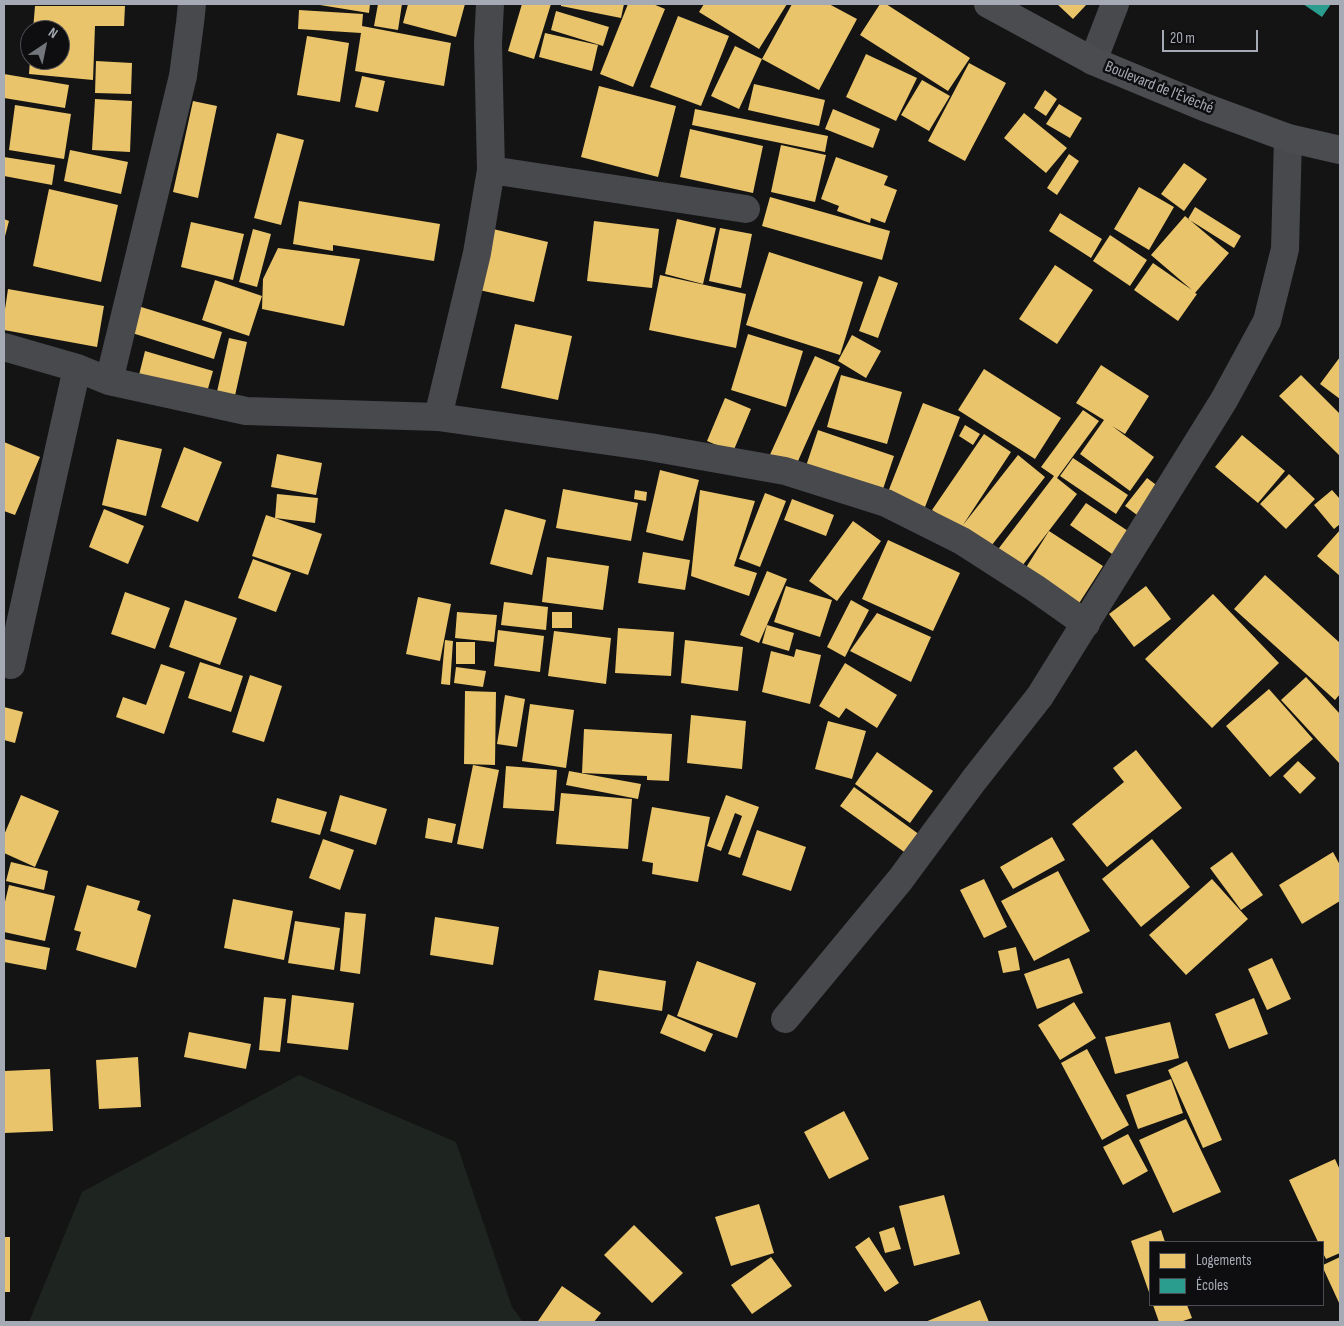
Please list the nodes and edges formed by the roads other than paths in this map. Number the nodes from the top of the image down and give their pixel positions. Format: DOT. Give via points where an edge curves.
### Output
graph roads {
  1 [pos="192,4"];
  2 [pos="490,4"];
  3 [pos="988,4"];
  4 [pos="1115,4"];
  5 [pos="1094,62"];
  6 [pos="1288,138"];
  7 [pos="1340,150"];
  8 [pos="491,170"];
  9 [pos="746,209"];
  10 [pos="4,347"];
  11 [pos="77,368"];
  12 [pos="109,381"];
  13 [pos="438,417"];
  14 [pos="1086,624"];
  15 [pos="11,665"];
  16 [pos="785,1019"];
  1 -- 12 [label="street" via="183,76"];
  2 -- 8 [label="street"];
  3 -- 5 [label="main road, Boulevard de l'Évêché"];
  4 -- 5 [label="street"];
  5 -- 6 [label="main road, Boulevard de l'Évêché"];
  6 -- 7 [label="main road, Boulevard de l'Évêché"];
  6 -- 14 [label="street" via="1285,249 1267,321 1224,400"];
  8 -- 9 [label="street"];
  8 -- 13 [label="street" via="477,253"];
  10 -- 11 [label="street"];
  11 -- 12 [label="street"];
  11 -- 15 [label="street"];
  12 -- 13 [label="street" via="246,411"];
  13 -- 14 [label="street" via="650,447 785,471 886,503 962,541"];
  14 -- 16 [label="street" via="1040,696 900,880"];
}
